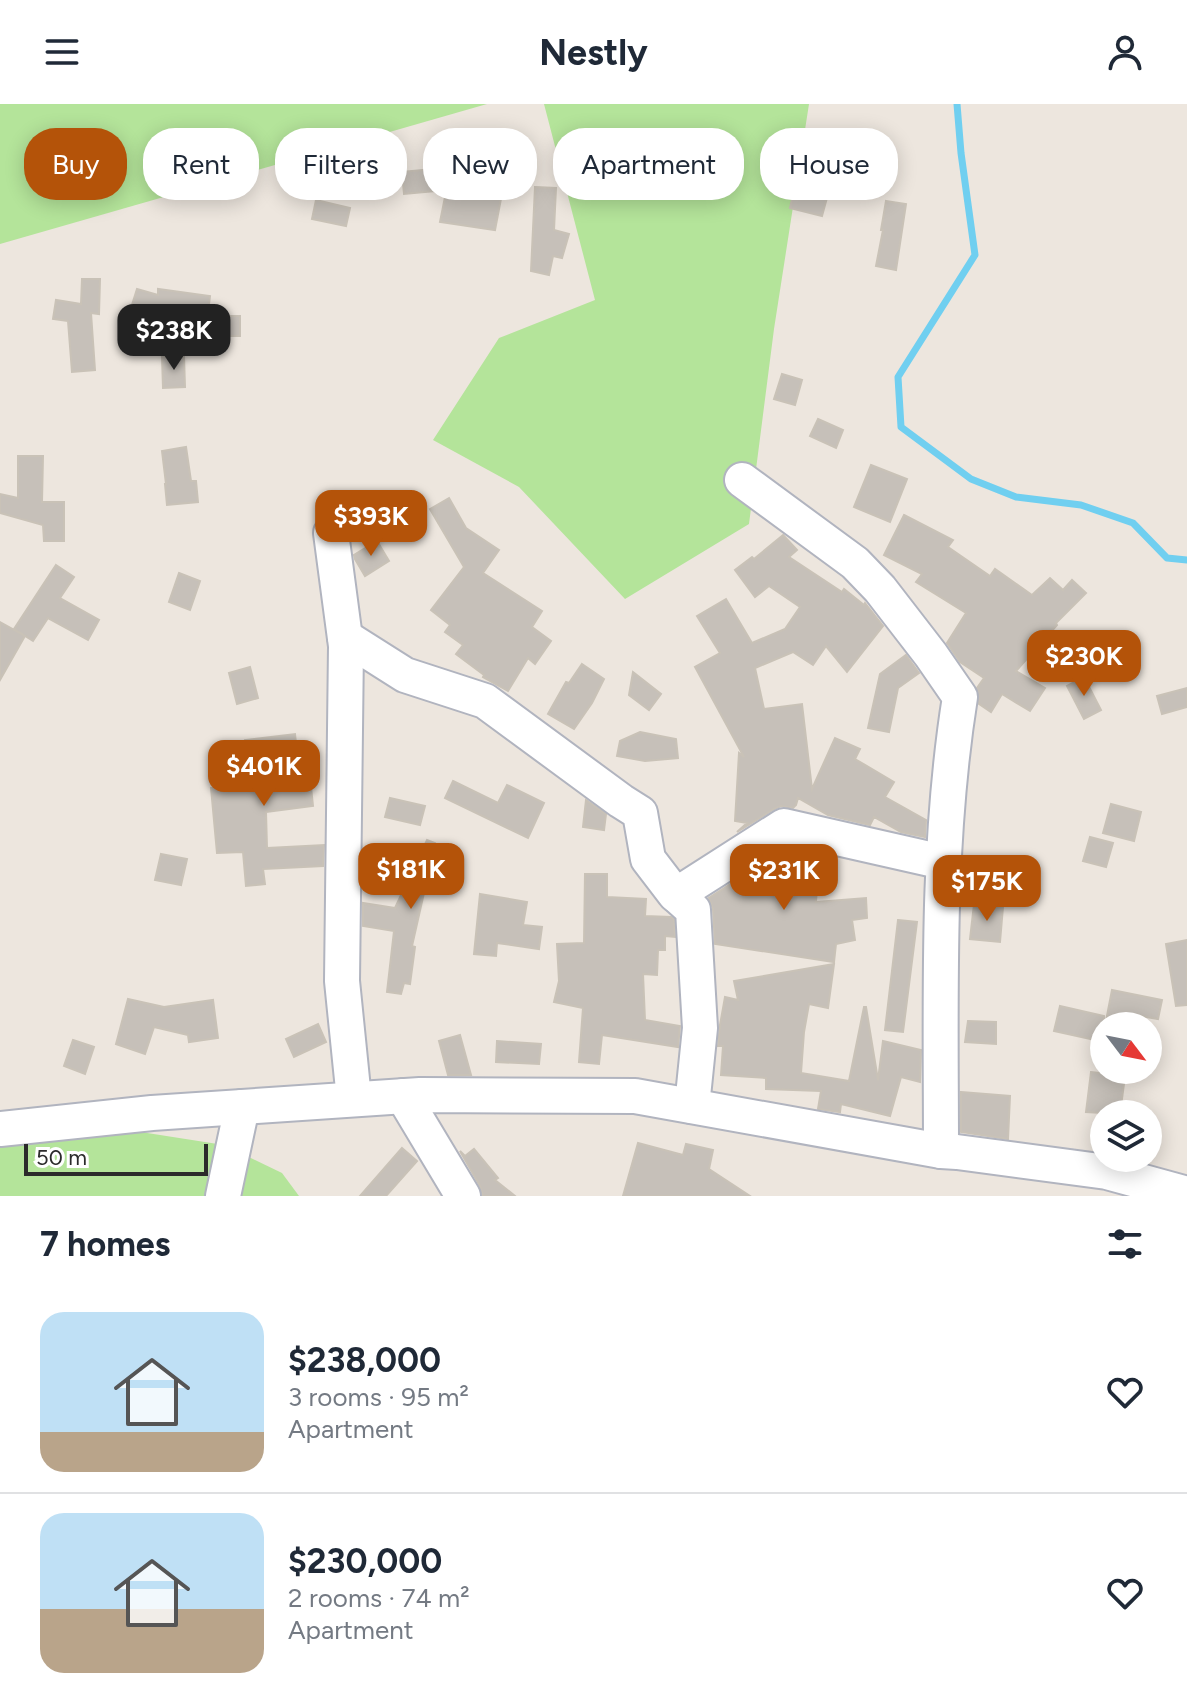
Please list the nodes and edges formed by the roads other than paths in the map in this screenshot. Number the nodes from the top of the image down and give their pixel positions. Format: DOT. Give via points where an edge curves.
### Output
graph roads {
  1 [pos="742,480"];
  2 [pos="331,533"];
  3 [pos="345,637"];
  4 [pos="943,862"];
  5 [pos="676,895"];
  6 [pos="403,1096"];
  7 [pos="354,1099"];
  8 [pos="692,1106"];
  9 [pos="242,1107"];
  10 [pos="0,1129"];
  11 [pos="941,1151"];
  12 [pos="1106,1184"];
  13 [pos="1187,1194"];
  14 [pos="223,1196"];
  15 [pos="463,1196"];
  1 -- 4 [label="street" via="855,563 960,697"];
  2 -- 3 [label="street"];
  3 -- 5 [label="street" via="405,675 485,701 640,813 648,859"];
  3 -- 7 [label="street" via="342,981"];
  4 -- 5 [label="street" via="784,826"];
  4 -- 11 [label="street"];
  5 -- 8 [label="street" via="693,910 696,947 700,1028"];
  6 -- 7 [label="street"];
  6 -- 8 [label="street" via="635,1096"];
  6 -- 15 [label="street"];
  7 -- 9 [label="street"];
  8 -- 11 [label="street"];
  9 -- 10 [label="street"];
  9 -- 14 [label="street"];
  11 -- 12 [label="street"];
  12 -- 13 [label="street"];
}
